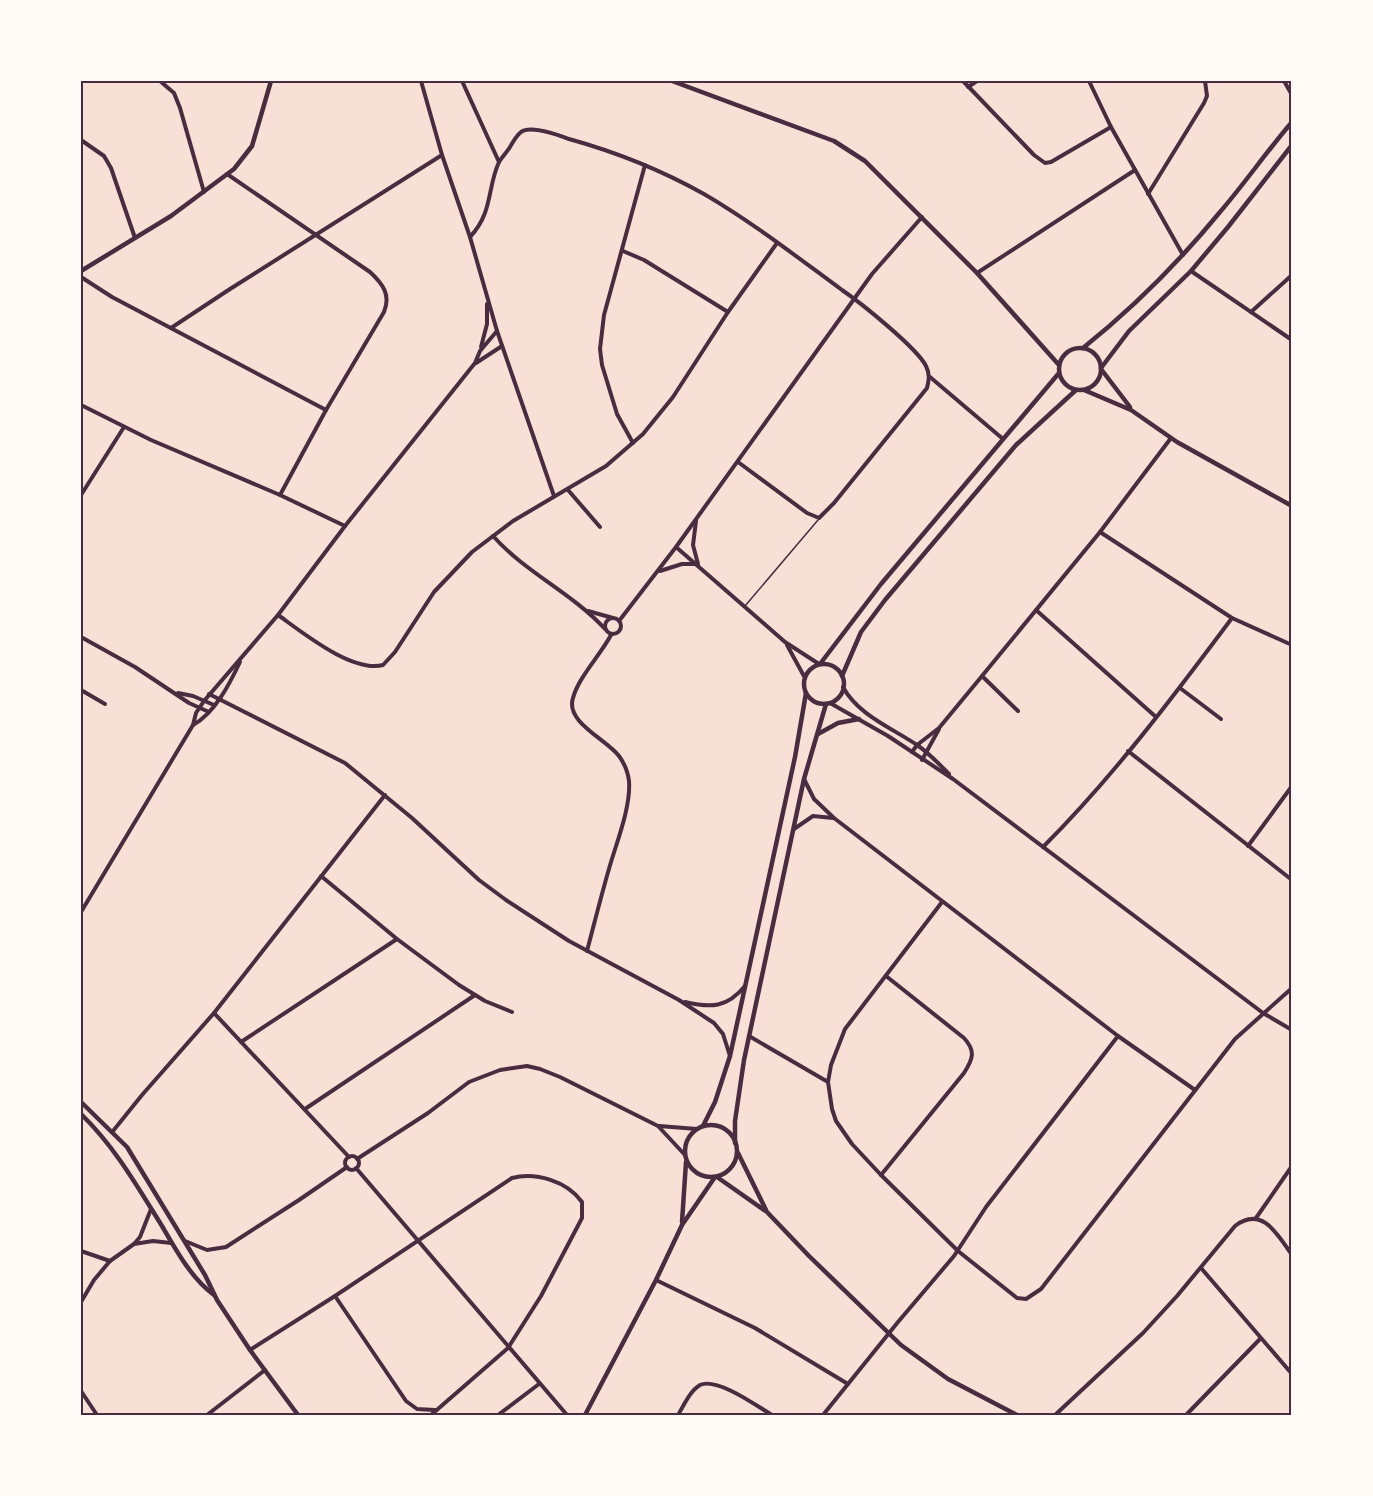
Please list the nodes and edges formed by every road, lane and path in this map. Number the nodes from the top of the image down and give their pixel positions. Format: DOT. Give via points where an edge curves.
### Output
graph roads {
  1 [pos="160,81"];
  2 [pos="271,81"];
  3 [pos="421,81"];
  4 [pos="462,81"];
  5 [pos="672,81"];
  6 [pos="963,81"];
  7 [pos="977,81"];
  8 [pos="1089,81"];
  9 [pos="1205,81"];
  10 [pos="1284,81"];
  11 [pos="968,87"];
  12 [pos="1292,95"];
  13 [pos="1292,122"];
  14 [pos="1111,127"];
  15 [pos="81,140"];
  16 [pos="1292,145"];
  17 [pos="442,155"];
  18 [pos="499,162"];
  19 [pos="645,165"];
  20 [pos="1135,170"];
  21 [pos="227,174"];
  22 [pos="204,192"];
  23 [pos="1148,194"];
  24 [pos="922,217"];
  25 [pos="317,235"];
  26 [pos="470,237"];
  27 [pos="135,239"];
  28 [pos="777,243"];
  29 [pos="623,250"];
  30 [pos="1183,255"];
  31 [pos="81,271"];
  32 [pos="1191,271"];
  33 [pos="977,273"];
  34 [pos="1292,275"];
  35 [pos="81,277"];
  36 [pos="853,298"];
  37 [pos="487,300"];
  38 [pos="728,312"];
  39 [pos="1251,312"];
  40 [pos="171,328"];
  41 [pos="497,331"];
  42 [pos="1292,340"];
  43 [pos="502,346"];
  44 [pos="1083,348"];
  45 [pos="480,351"];
  46 [pos="475,363"];
  47 [pos="1059,365"];
  48 [pos="1101,369"];
  49 [pos="1059,373"];
  50 [pos="930,378"];
  51 [pos="1076,390"];
  52 [pos="1084,390"];
  53 [pos="81,405"];
  54 [pos="326,410"];
  55 [pos="1131,410"];
  56 [pos="124,427"];
  57 [pos="1171,438"];
  58 [pos="1003,439"];
  59 [pos="633,443"];
  60 [pos="738,462"];
  61 [pos="568,490"];
  62 [pos="81,495"];
  63 [pos="280,495"];
  64 [pos="554,496"];
  65 [pos="1292,506"];
  66 [pos="697,518"];
  67 [pos="819,518"];
  68 [pos="345,526"];
  69 [pos="600,527"];
  70 [pos="1100,532"];
  71 [pos="493,536"];
  72 [pos="676,547"];
  73 [pos="698,564"];
  74 [pos="657,573"];
  75 [pos="744,607"];
  76 [pos="588,610"];
  77 [pos="1036,610"];
  78 [pos="278,615"];
  79 [pos="614,618"];
  80 [pos="1232,618"];
  81 [pos="619,621"];
  82 [pos="605,629"];
  83 [pos="611,635"];
  84 [pos="81,637"];
  85 [pos="785,642"];
  86 [pos="1292,645"];
  87 [pos="242,658"];
  88 [pos="820,664"];
  89 [pos="842,676"];
  90 [pos="982,676"];
  91 [pos="804,678"];
  92 [pos="843,687"];
  93 [pos="1180,688"];
  94 [pos="81,690"];
  95 [pos="177,693"];
  96 [pos="806,693"];
  97 [pos="209,694"];
  98 [pos="219,699"];
  99 [pos="204,701"];
  100 [pos="828,703"];
  101 [pos="105,704"];
  102 [pos="214,705"];
  103 [pos="199,708"];
  104 [pos="1018,711"];
  105 [pos="208,712"];
  106 [pos="1156,717"];
  107 [pos="859,719"];
  108 [pos="1221,719"];
  109 [pos="193,725"];
  110 [pos="939,728"];
  111 [pos="818,734"];
  112 [pos="917,745"];
  113 [pos="1128,751"];
  114 [pos="912,752"];
  115 [pos="927,753"];
  116 [pos="922,760"];
  117 [pos="804,779"];
  118 [pos="953,779"];
  119 [pos="1292,786"];
  120 [pos="385,795"];
  121 [pos="834,818"];
  122 [pos="793,830"];
  123 [pos="1248,846"];
  124 [pos="1043,847"];
  125 [pos="321,876"];
  126 [pos="1292,880"];
  127 [pos="942,902"];
  128 [pos="83,903"];
  129 [pos="81,912"];
  130 [pos="397,939"];
  131 [pos="587,951"];
  132 [pos="886,976"];
  133 [pos="747,983"];
  134 [pos="1292,988"];
  135 [pos="475,995"];
  136 [pos="679,1000"];
  137 [pos="512,1012"];
  138 [pos="214,1013"];
  139 [pos="1263,1013"];
  140 [pos="1292,1030"];
  141 [pos="749,1036"];
  142 [pos="1118,1036"];
  143 [pos="241,1042"];
  144 [pos="730,1056"];
  145 [pos="828,1082"];
  146 [pos="1195,1090"];
  147 [pos="81,1102"];
  148 [pos="305,1109"];
  149 [pos="81,1114"];
  150 [pos="658,1126"];
  151 [pos="703,1126"];
  152 [pos="697,1129"];
  153 [pos="112,1131"];
  154 [pos="105,1139"];
  155 [pos="735,1143"];
  156 [pos="737,1151"];
  157 [pos="685,1155"];
  158 [pos="349,1157"];
  159 [pos="357,1159"];
  160 [pos="686,1161"];
  161 [pos="1292,1166"];
  162 [pos="347,1167"];
  163 [pos="356,1168"];
  164 [pos="881,1175"];
  165 [pos="716,1177"];
  166 [pos="151,1208"];
  167 [pos="767,1212"];
  168 [pos="1256,1218"];
  169 [pos="682,1225"];
  170 [pos="183,1241"];
  171 [pos="417,1241"];
  172 [pos="172,1243"];
  173 [pos="134,1244"];
  174 [pos="81,1251"];
  175 [pos="958,1251"];
  176 [pos="1292,1255"];
  177 [pos="110,1261"];
  178 [pos="1201,1268"];
  179 [pos="656,1280"];
  180 [pos="335,1296"];
  181 [pos="216,1297"];
  182 [pos="81,1302"];
  183 [pos="888,1335"];
  184 [pos="1260,1339"];
  185 [pos="508,1348"];
  186 [pos="250,1350"];
  187 [pos="265,1371"];
  188 [pos="1292,1374"];
  189 [pos="539,1384"];
  190 [pos="848,1384"];
  191 [pos="81,1391"];
  192 [pos="437,1410"];
  193 [pos="97,1415"];
  194 [pos="207,1415"];
  195 [pos="298,1415"];
  196 [pos="431,1415"];
  197 [pos="498,1415"];
  198 [pos="567,1415"];
  199 [pos="585,1415"];
  200 [pos="678,1415"];
  201 [pos="772,1415"];
  202 [pos="824,1415"];
  203 [pos="1017,1415"];
  204 [pos="1056,1415"];
  205 [pos="1186,1415"];
  1 -- 22 [label="street" via="174,93 180,108"];
  2 -- 21 [label="street" via="252,146"];
  3 -- 17 [label="street"];
  4 -- 18 [label="street"];
  5 -- 24 [label="street" via="834,141 865,160"];
  6 -- 11 [label="street"];
  7 -- 11 [label="street"];
  8 -- 14 [label="street"];
  9 -- 23 [label="street" via="1204,103"];
  10 -- 12 [label="street"];
  11 -- 14 [label="street" via="1045,163"];
  13 -- 30 [label="street"];
  14 -- 20 [label="street"];
  15 -- 27 [label="street" via="104,156 111,168"];
  16 -- 32 [label="street"];
  17 -- 25 [label="street"];
  17 -- 26 [label="street"];
  18 -- 19 [label="street" via="518,135 531,129 599,147"];
  18 -- 26 [label="street" via="487,211"];
  19 -- 28 [label="street" via="704,194"];
  19 -- 29 [label="street"];
  20 -- 23 [label="street"];
  20 -- 33 [label="street"];
  21 -- 22 [label="street"];
  21 -- 25 [label="street"];
  22 -- 27 [label="street"];
  23 -- 30 [label="street"];
  24 -- 33 [label="street"];
  24 -- 36 [label="street"];
  25 -- 40 [label="street"];
  25 -- 54 [label="street" via="379,280 387,298 384,312"];
  26 -- 37 [label="street"];
  27 -- 31 [label="street"];
  28 -- 36 [label="street"];
  28 -- 38 [label="street"];
  29 -- 38 [label="street"];
  29 -- 59 [label="street" via="604,315 600,348 617,414"];
  30 -- 44 [label="street"];
  32 -- 39 [label="street"];
  32 -- 48 [label="street" via="1134,325"];
  33 -- 47 [label="street"];
  34 -- 39 [label="street"];
  35 -- 40 [label="street"];
  36 -- 50 [label="street" via="922,359"];
  36 -- 60 [label="street"];
  37 -- 41 [label="street"];
  37 -- 45 [label="street" via="487,324"];
  38 -- 59 [label="street" via="673,397"];
  39 -- 42 [label="street"];
  40 -- 54 [label="street"];
  41 -- 43 [label="street"];
  41 -- 45 [label="street"];
  43 -- 46 [label="street"];
  43 -- 64 [label="street"];
  44 -- 47 [label="street" via="1068,352"];
  44 -- 48 [label="street" via="1095,355"];
  45 -- 46 [label="street"];
  46 -- 68 [label="street"];
  47 -- 49 [label="street"];
  48 -- 52 [label="street" via="1094,385"];
  48 -- 55 [label="street"];
  49 -- 51 [label="street" via="1065,384"];
  49 -- 58 [label="street"];
  50 -- 58 [label="street"];
  50 -- 67 [label="street" via="920,397"];
  51 -- 52 [label="street"];
  51 -- 89 [label="street" via="1016,445 885,600 861,632"];
  52 -- 55 [label="street"];
  53 -- 56 [label="street"];
  54 -- 63 [label="street"];
  55 -- 57 [label="street"];
  56 -- 62 [label="street"];
  56 -- 63 [label="street"];
  57 -- 65 [label="street"];
  57 -- 70 [label="street"];
  58 -- 88 [label="street" via="880,584"];
  59 -- 61 [label="street"];
  60 -- 66 [label="street"];
  60 -- 67 [label="street"];
  61 -- 64 [label="street"];
  61 -- 69 [label="street"];
  63 -- 68 [label="street"];
  64 -- 71 [label="street"];
  66 -- 72 [label="street"];
  66 -- 73 [label="street" via="693,545"];
  67 -- 75 [label="lane"];
  68 -- 78 [label="street"];
  70 -- 77 [label="street"];
  70 -- 80 [label="street"];
  71 -- 76 [label="street" via="530,569"];
  71 -- 78 [label="street" via="439,586 383,665 370,666 344,657"];
  72 -- 73 [label="street"];
  72 -- 74 [label="street"];
  73 -- 74 [label="street"];
  73 -- 75 [label="street"];
  74 -- 81 [label="street"];
  75 -- 85 [label="street"];
  76 -- 79 [label="street"];
  76 -- 82 [label="street"];
  77 -- 90 [label="street"];
  77 -- 106 [label="street"];
  78 -- 87 [label="street"];
  79 -- 81 [label="street"];
  79 -- 82 [label="street" via="606,621"];
  80 -- 86 [label="street"];
  80 -- 93 [label="street"];
  81 -- 83 [label="street" via="620,630"];
  82 -- 83 [label="street"];
  83 -- 131 [label="street" via="578,686 571,707 581,723 618,754 629,780 621,827"];
  84 -- 95 [label="street"];
  85 -- 88 [label="street"];
  85 -- 91 [label="street"];
  87 -- 97 [label="street"];
  87 -- 98 [label="street"];
  88 -- 89 [label="street" via="833,666"];
  88 -- 91 [label="street"];
  89 -- 92 [label="street"];
  90 -- 104 [label="street"];
  90 -- 110 [label="street"];
  91 -- 96 [label="street"];
  92 -- 100 [label="street" via="839,697"];
  92 -- 112 [label="street" via="865,711"];
  93 -- 106 [label="street"];
  93 -- 108 [label="street"];
  94 -- 101 [label="street"];
  95 -- 99 [label="street"];
  95 -- 103 [label="street"];
  96 -- 100 [label="street" via="814,701"];
  96 -- 133 [label="street"];
  97 -- 98 [label="street"];
  97 -- 99 [label="street"];
  98 -- 102 [label="street"];
  98 -- 120 [label="street" via="336,758"];
  99 -- 102 [label="street"];
  99 -- 103 [label="street"];
  100 -- 107 [label="street"];
  100 -- 111 [label="street"];
  102 -- 105 [label="street"];
  103 -- 105 [label="street"];
  103 -- 109 [label="street"];
  105 -- 109 [label="street"];
  106 -- 113 [label="street"];
  107 -- 111 [label="street" via="838,723"];
  107 -- 114 [label="street"];
  109 -- 128 [label="street"];
  110 -- 112 [label="street"];
  110 -- 115 [label="street"];
  111 -- 117 [label="street"];
  112 -- 114 [label="street"];
  112 -- 115 [label="street"];
  113 -- 123 [label="street"];
  113 -- 124 [label="street"];
  114 -- 116 [label="street"];
  115 -- 116 [label="street"];
  115 -- 118 [label="street"];
  116 -- 118 [label="street"];
  117 -- 121 [label="street" via="814,799"];
  117 -- 122 [label="street"];
  118 -- 124 [label="street"];
  119 -- 123 [label="street"];
  120 -- 125 [label="street"];
  120 -- 131 [label="street" via="479,880"];
  121 -- 122 [label="street" via="813,816"];
  121 -- 127 [label="street"];
  122 -- 141 [label="street"];
  123 -- 126 [label="street"];
  124 -- 139 [label="street"];
  125 -- 130 [label="street"];
  125 -- 138 [label="street"];
  127 -- 132 [label="street"];
  127 -- 142 [label="street"];
  128 -- 129 [label="street"];
  130 -- 135 [label="street"];
  130 -- 143 [label="street"];
  131 -- 136 [label="street"];
  132 -- 145 [label="street" via="845,1029 834,1053"];
  132 -- 164 [label="street" via="964,1038 973,1054 964,1073"];
  133 -- 136 [label="street" via="726,1004 700,1005"];
  133 -- 144 [label="street"];
  134 -- 139 [label="street"];
  135 -- 137 [label="street"];
  135 -- 148 [label="street"];
  136 -- 144 [label="street" via="719,1028"];
  138 -- 143 [label="street"];
  138 -- 153 [label="street"];
  139 -- 140 [label="street"];
  139 -- 146 [label="street" via="1235,1039"];
  141 -- 145 [label="street"];
  141 -- 155 [label="street" via="739,1086"];
  142 -- 146 [label="street"];
  142 -- 175 [label="street" via="1030,1147"];
  143 -- 148 [label="street"];
  144 -- 151 [label="street" via="716,1102"];
  145 -- 164 [label="street" via="836,1121"];
  146 -- 175 [label="street" via="1036,1294 1017,1298"];
  147 -- 153 [label="street"];
  148 -- 158 [label="street"];
  149 -- 154 [label="street"];
  150 -- 152 [label="street"];
  150 -- 157 [label="street"];
  150 -- 159 [label="street" via="540,1069 514,1067 470,1082"];
  151 -- 152 [label="street"];
  151 -- 155 [label="street" via="719,1126"];
  152 -- 157 [label="street" via="687,1140"];
  153 -- 154 [label="street"];
  153 -- 170 [label="street" via="127,1147"];
  154 -- 166 [label="street"];
  155 -- 156 [label="street"];
  156 -- 165 [label="street" via="731,1167"];
  156 -- 167 [label="street"];
  157 -- 160 [label="street"];
  158 -- 159 [label="street"];
  158 -- 162 [label="street"];
  159 -- 163 [label="street"];
  160 -- 165 [label="street" via="698,1174"];
  160 -- 169 [label="street"];
  161 -- 168 [label="street"];
  162 -- 163 [label="street"];
  162 -- 170 [label="street" via="226,1247 207,1250"];
  163 -- 171 [label="street"];
  164 -- 175 [label="street"];
  165 -- 167 [label="street"];
  165 -- 169 [label="street"];
  166 -- 172 [label="street"];
  166 -- 173 [label="street" via="145,1228"];
  167 -- 183 [label="street"];
  168 -- 176 [label="street" via="1268,1224"];
  168 -- 178 [label="street" via="1235,1226"];
  169 -- 179 [label="street"];
  170 -- 181 [label="street"];
  171 -- 180 [label="street"];
  171 -- 185 [label="street"];
  171 -- 185 [label="street" via="512,1178 541,1176 578,1196 584,1208 580,1224"];
  172 -- 173 [label="street"];
  172 -- 181 [label="street" via="198,1281"];
  173 -- 177 [label="street"];
  174 -- 177 [label="street"];
  175 -- 183 [label="street"];
  177 -- 182 [label="street"];
  178 -- 184 [label="street"];
  178 -- 204 [label="street" via="1126,1351"];
  179 -- 190 [label="street" via="754,1328"];
  179 -- 199 [label="street"];
  180 -- 186 [label="street"];
  180 -- 192 [label="street" via="406,1401 417,1409"];
  181 -- 186 [label="street"];
  183 -- 190 [label="street"];
  183 -- 203 [label="street" via="948,1379"];
  184 -- 188 [label="street"];
  184 -- 205 [label="street"];
  185 -- 189 [label="street"];
  185 -- 192 [label="street"];
  186 -- 187 [label="street"];
  187 -- 194 [label="street"];
  187 -- 195 [label="street"];
  189 -- 197 [label="street"];
  189 -- 198 [label="street"];
  190 -- 202 [label="street"];
  191 -- 193 [label="street"];
  192 -- 196 [label="street"];
  200 -- 201 [label="street" via="695,1389 707,1384 723,1387"];
}
